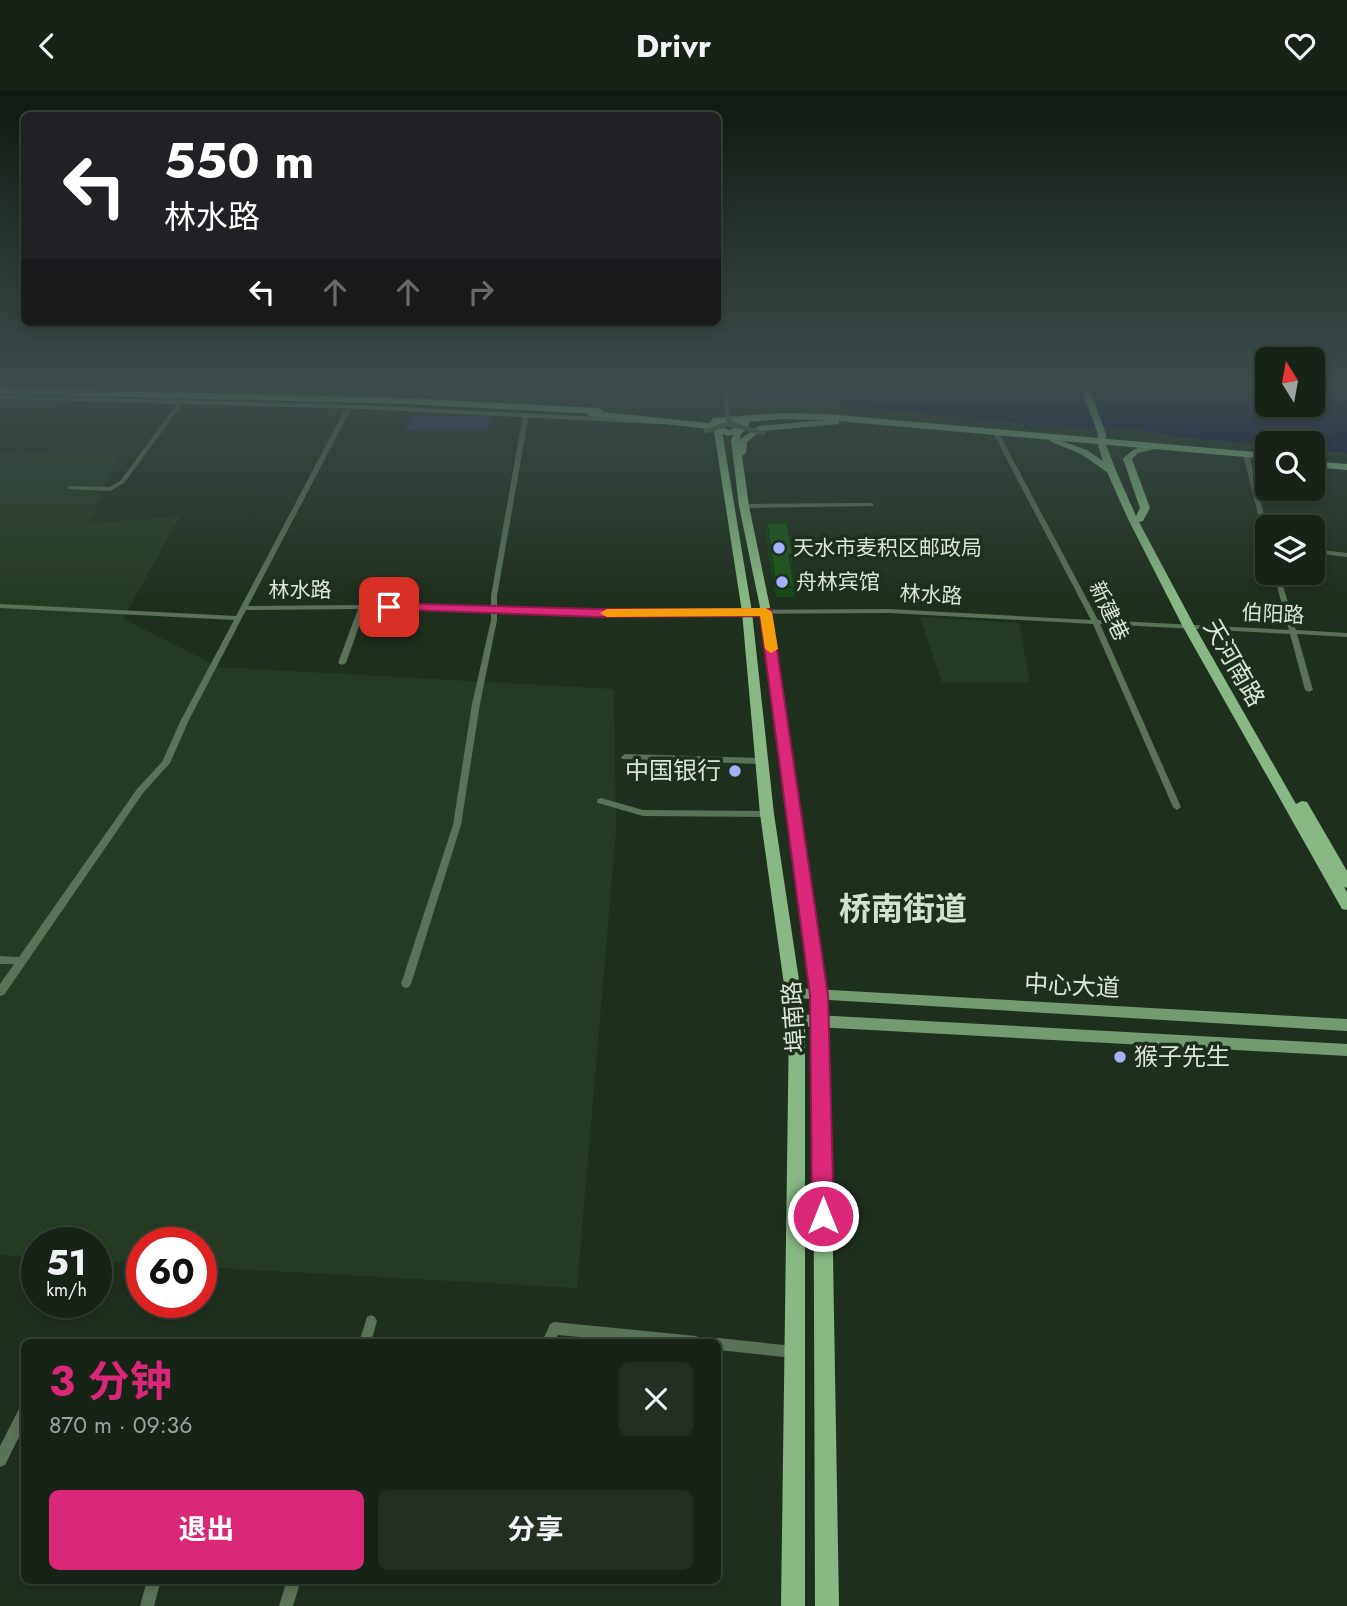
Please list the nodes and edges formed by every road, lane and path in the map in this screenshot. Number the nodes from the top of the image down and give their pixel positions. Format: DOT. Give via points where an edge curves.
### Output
graph roads {
  1 [pos="1246,456"];
  2 [pos="141,457"];
  3 [pos="323,457"];
  4 [pos="518,457"];
  5 [pos="730,457"];
  6 [pos="736,457"];
  7 [pos="743,457"];
  8 [pos="1008,457"];
  9 [pos="1092,457"];
  10 [pos="1109,457"];
  11 [pos="1112,457"];
  12 [pos="1129,457"];
  13 [pos="1325,463"];
  14 [pos="1347,465"];
  15 [pos="739,467"];
  16 [pos="1112,473"];
  17 [pos="70,488"];
  18 [pos="871,505"];
  19 [pos="744,506"];
  20 [pos="1261,515"];
  21 [pos="1140,519"];
  22 [pos="1325,552"];
  23 [pos="1347,555"];
  24 [pos="1279,585"];
  25 [pos="368,590"];
  26 [pos="0,606"];
  27 [pos="362,607"];
  28 [pos="243,608"];
  29 [pos="495,608"];
  30 [pos="747,612"];
  31 [pos="766,612"];
  32 [pos="237,618"];
  33 [pos="1096,622"];
  34 [pos="1193,627"];
  35 [pos="1291,632"];
  36 [pos="1347,635"];
  37 [pos="342,663"];
  38 [pos="1308,690"];
  39 [pos="625,757"];
  40 [pos="760,761"];
  41 [pos="601,801"];
  42 [pos="1177,807"];
  43 [pos="767,814"];
  44 [pos="1347,883"];
  45 [pos="1347,905"];
  46 [pos="0,960"];
  47 [pos="22,961"];
  48 [pos="406,984"];
  49 [pos="0,992"];
  50 [pos="795,993"];
  51 [pos="819,995"];
  52 [pos="797,1020"];
  53 [pos="821,1023"];
  54 [pos="1347,1025"];
  55 [pos="1347,1050"];
  56 [pos="371,1321"];
  57 [pos="366,1339"];
  58 [pos="549,1339"];
  59 [pos="666,1339"];
  60 [pos="721,1344"];
  61 [pos="794,1352"];
  62 [pos="21,1420"];
  63 [pos="0,1460"];
  64 [pos="153,1584"];
  65 [pos="293,1584"];
  66 [pos="147,1606"];
  67 [pos="286,1606"];
  68 [pos="793,1606"];
  69 [pos="827,1606"];
  1 -- 20 [label="street"];
  2 -- 17 [label="street" via="122,482 110,489"];
  3 -- 28 [label="street"];
  4 -- 29 [label="street"];
  5 -- 30 [label="main road, 埠南路"];
  6 -- 15 [label="main road, 埠南路"];
  7 -- 15 [label="main road"];
  8 -- 33 [label="street, 新建巷"];
  9 -- 16 [label="main road"];
  10 -- 16 [label="main road, 天河南路"];
  11 -- 21 [label="main road, 天河南路"];
  12 -- 21 [label="main road" via="1145,508"];
  13 -- 14 [label="highway"];
  15 -- 19 [label="main road, 埠南路"];
  16 -- 34 [label="main road, 天河南路"];
  18 -- 19 [label="street"];
  19 -- 31 [label="main road, 埠南路"];
  21 -- 34 [label="main road, 天河南路"];
  22 -- 23 [label="street"];
  24 -- 35 [label="street"];
  25 -- 27 [label="street"];
  26 -- 32 [label="street"];
  27 -- 28 [label="street, 林水路"];
  27 -- 29 [label="street, 林水路"];
  27 -- 37 [label="street"];
  28 -- 32 [label="street"];
  29 -- 30 [label="street, 林水路"];
  29 -- 48 [label="street" via="457,825"];
  30 -- 31 [label="street, 林水路"];
  30 -- 40 [label="main road, 埠南路"];
  31 -- 33 [label="street, 林水路" via="889,611"];
  31 -- 51 [label="main road, 埠南路"];
  32 -- 47 [label="street" via="166,763 140,791"];
  33 -- 34 [label="street, 林水路"];
  33 -- 42 [label="street, 新建巷"];
  34 -- 35 [label="street, 伯阳路"];
  34 -- 44 [label="main road, 天河南路"];
  34 -- 45 [label="main road, 天河南路"];
  35 -- 36 [label="street, 伯阳路"];
  35 -- 38 [label="street"];
  39 -- 40 [label="street"];
  40 -- 43 [label="main road, 埠南路"];
  41 -- 43 [label="street" via="643,813"];
  43 -- 50 [label="main road, 埠南路"];
  46 -- 47 [label="street"];
  47 -- 49 [label="street"];
  50 -- 51 [label="main road, 中心大道"];
  50 -- 52 [label="main road, 埠南路"];
  51 -- 53 [label="main road, 埠南路"];
  51 -- 54 [label="main road, 中心大道"];
  52 -- 53 [label="main road, 中心大道"];
  52 -- 61 [label="main road, 埠南路"];
  53 -- 55 [label="main road, 中心大道"];
  53 -- 69 [label="main road, 埠南路"];
  56 -- 57 [label="street"];
  58 -- 59 [label="street" via="554,1328"];
  60 -- 61 [label="street"];
  61 -- 68 [label="main road, 埠南路"];
  62 -- 63 [label="street"];
  64 -- 66 [label="street"];
  65 -- 67 [label="street"];
}
